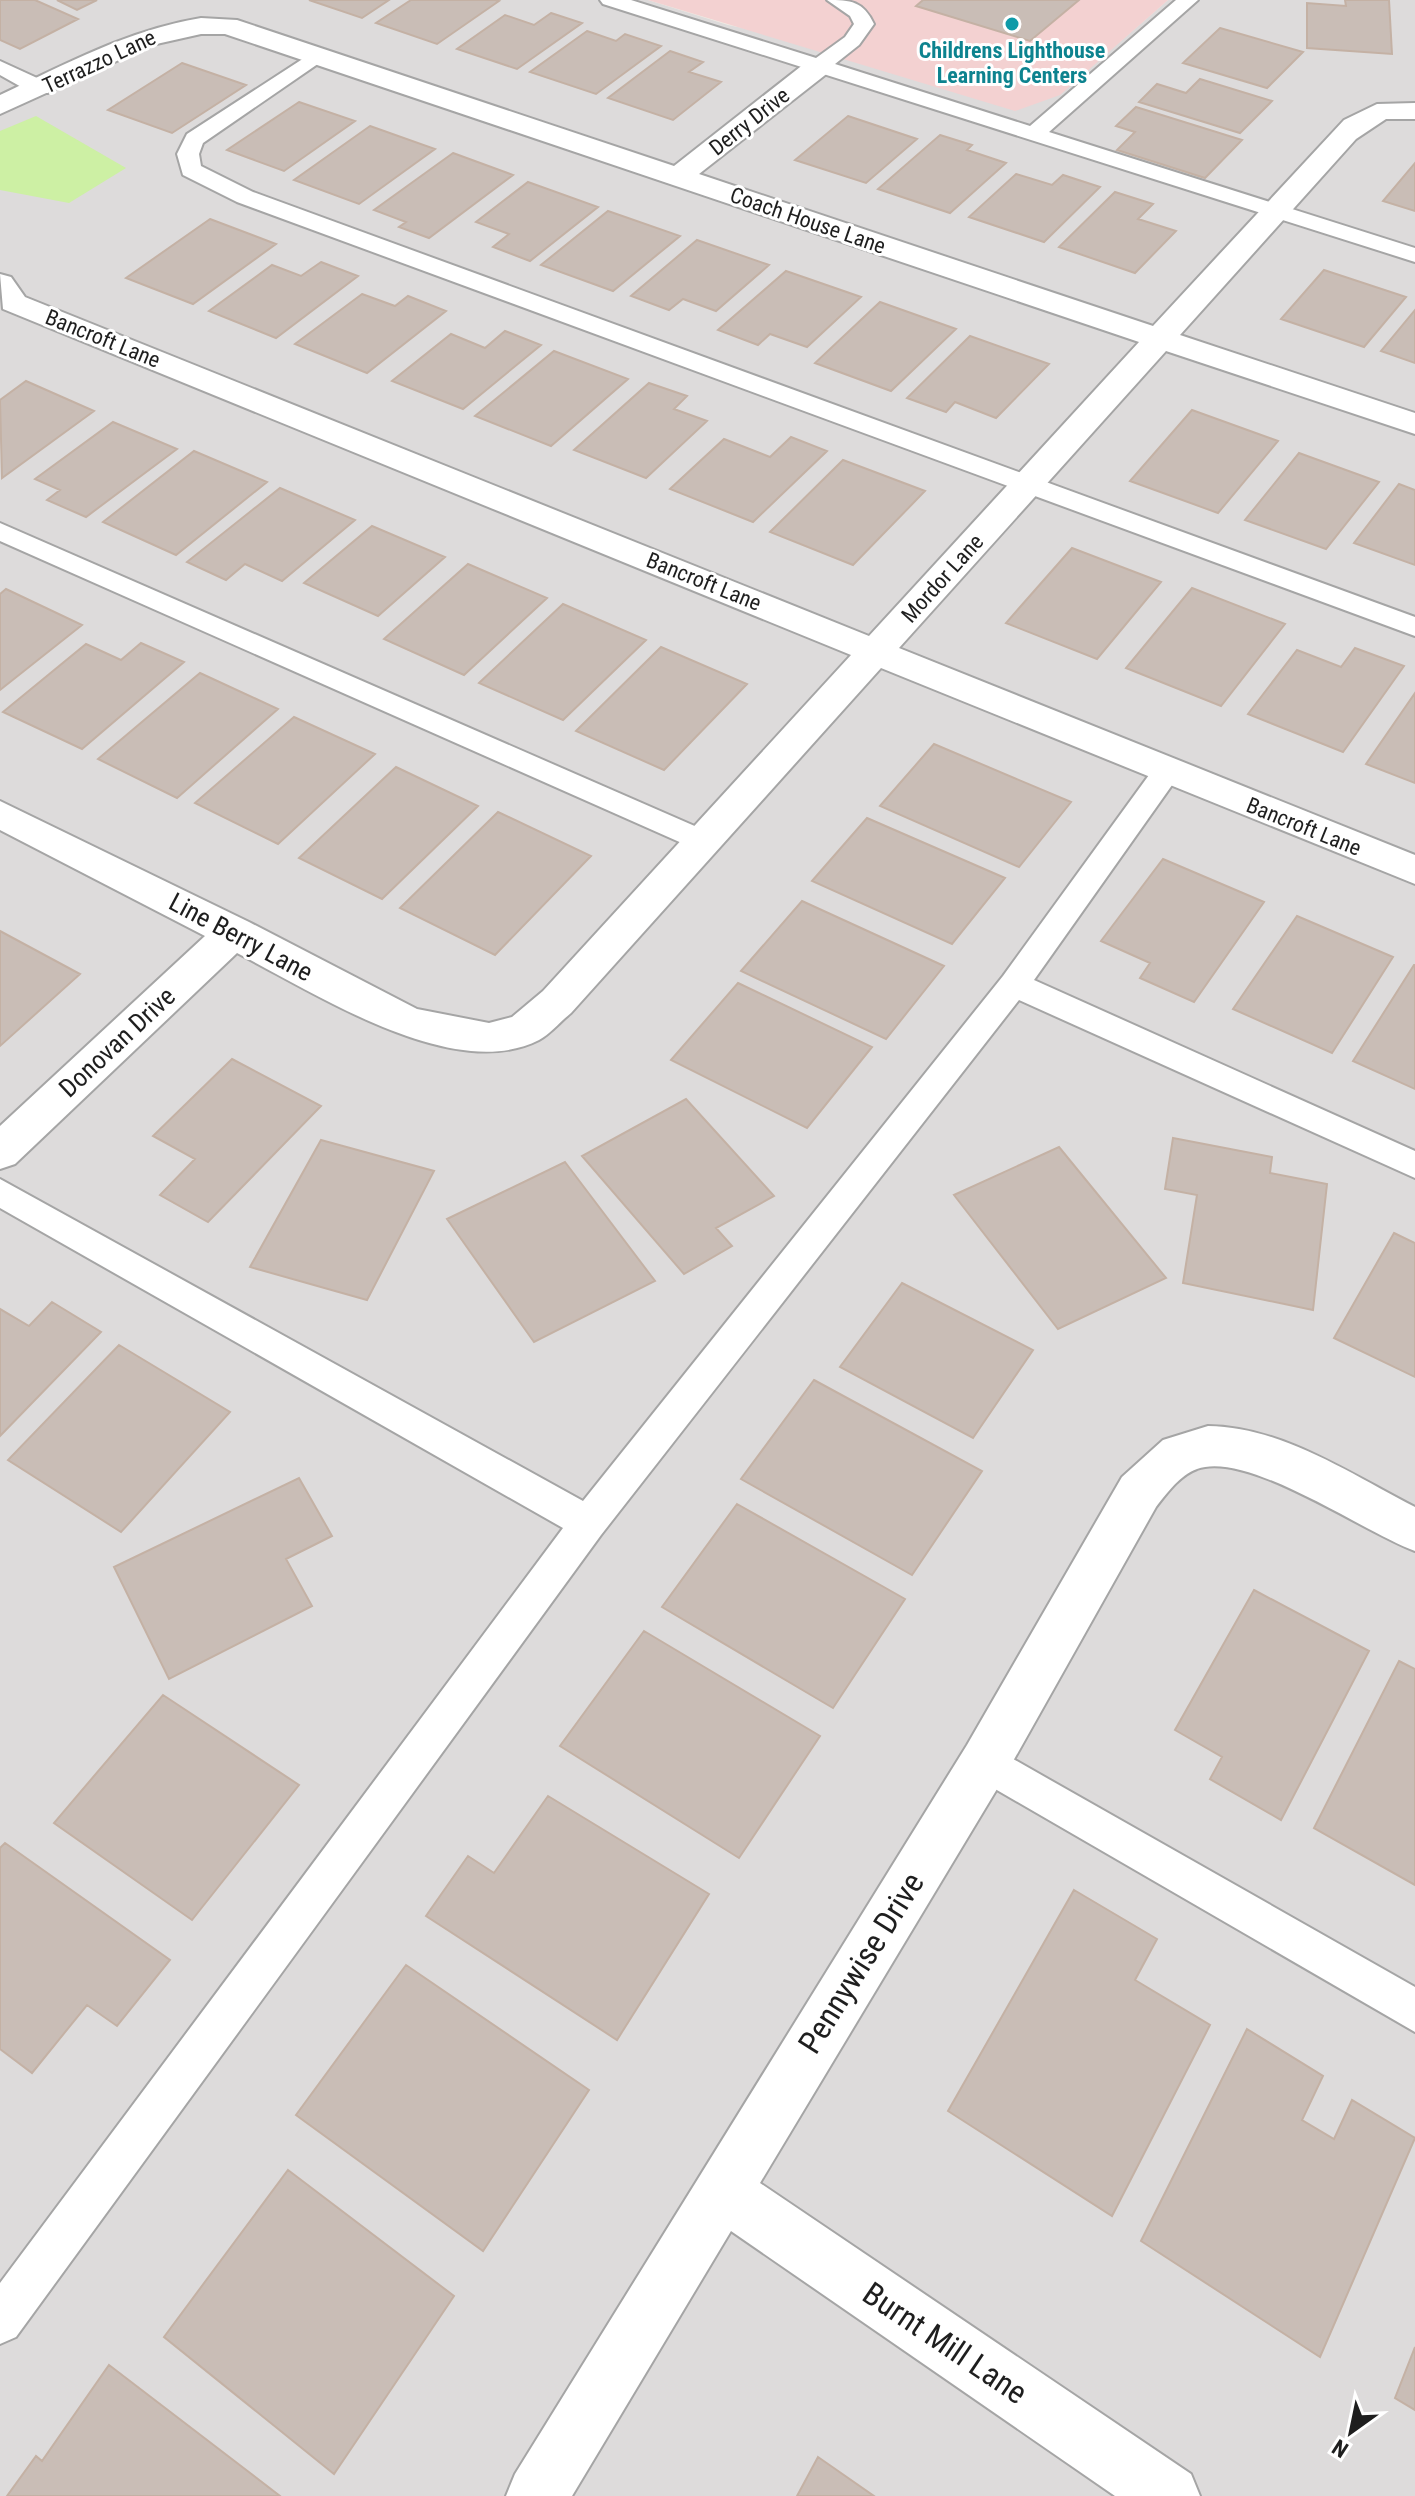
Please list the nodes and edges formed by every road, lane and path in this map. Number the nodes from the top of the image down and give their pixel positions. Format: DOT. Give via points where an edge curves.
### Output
graph roads {
  1 [pos="610,0"];
  2 [pos="837,0"];
  3 [pos="1188,0"];
  4 [pos="200,24"];
  5 [pos="318,55"];
  6 [pos="819,66"];
  7 [pos="0,67"];
  8 [pos="40,88"];
  9 [pos="0,106"];
  10 [pos="1402,110"];
  11 [pos="1034,134"];
  12 [pos="678,177"];
  13 [pos="1276,211"];
  14 [pos="1415,255"];
  15 [pos="0,283"];
  16 [pos="1160,339"];
  17 [pos="1415,424"];
  18 [pos="1026,484"];
  19 [pos="0,531"];
  20 [pos="1415,627"];
  21 [pos="877,651"];
  22 [pos="1167,771"];
  23 [pos="0,814"];
  24 [pos="703,841"];
  25 [pos="1415,870"];
  26 [pos="235,932"];
  27 [pos="1014,984"];
  28 [pos="489,1038"];
  29 [pos="0,1152"];
  30 [pos="1415,1165"];
  31 [pos="0,1192"];
  32 [pos="588,1523"];
  33 [pos="1415,1530"];
  34 [pos="985,1762"];
  35 [pos="1415,2011"];
  36 [pos="721,2190"];
  37 [pos="0,2321"];
  38 [pos="537,2496"];
  39 [pos="1169,2496"];
  1 -- 6 [label="lane"];
  2 -- 6 [label="lane" via="858,12 864,24 852,41"];
  3 -- 11 [label="lane"];
  4 -- 5 [label="street, Coach House Lane" via="240,29"];
  4 -- 8 [label="street, Terrazzo Lane" via="161,32"];
  5 -- 12 [label="street, Coach House Lane"];
  5 -- 18 [label="lane" via="195,139 188,149 191,170 245,197"];
  6 -- 11 [label="lane"];
  6 -- 12 [label="street, Derry Drive"];
  7 -- 8 [label="lane"];
  8 -- 9 [label="street, Terrazzo Lane"];
  10 -- 13 [label="street, Mordor Lane" via="1370,113 1358,122"];
  11 -- 13 [label="lane"];
  12 -- 16 [label="street, Coach House Lane"];
  13 -- 14 [label="lane"];
  13 -- 16 [label="street, Mordor Lane"];
  15 -- 21 [label="street, Bancroft Lane" via="14,303"];
  16 -- 17 [label="street, Coach House Lane"];
  16 -- 18 [label="street, Mordor Lane"];
  18 -- 20 [label="lane"];
  18 -- 21 [label="street, Mordor Lane"];
  19 -- 24 [label="lane"];
  21 -- 22 [label="street, Bancroft Lane"];
  21 -- 24 [label="street, Mordor Lane"];
  22 -- 25 [label="street, Bancroft Lane"];
  22 -- 27 [label="lane"];
  23 -- 26 [label="street, Line Berry Lane"];
  24 -- 28 [label="street, Mordor Lane" via="543,1016 525,1029"];
  26 -- 28 [label="street, Line Berry Lane" via="383,1013 446,1032"];
  26 -- 29 [label="street, Donovan Drive"];
  27 -- 30 [label="lane"];
  27 -- 32 [label="lane"];
  31 -- 32 [label="lane"];
  32 -- 37 [label="lane"];
  33 -- 34 [label="street, Pennywise Drive" via="1264,1454 1198,1446 1177,1453 1139,1492"];
  34 -- 35 [label="lane"];
  34 -- 36 [label="street, Pennywise Drive"];
  36 -- 38 [label="street, Pennywise Drive"];
  36 -- 39 [label="street, Burnt Mill Lane"];
}
